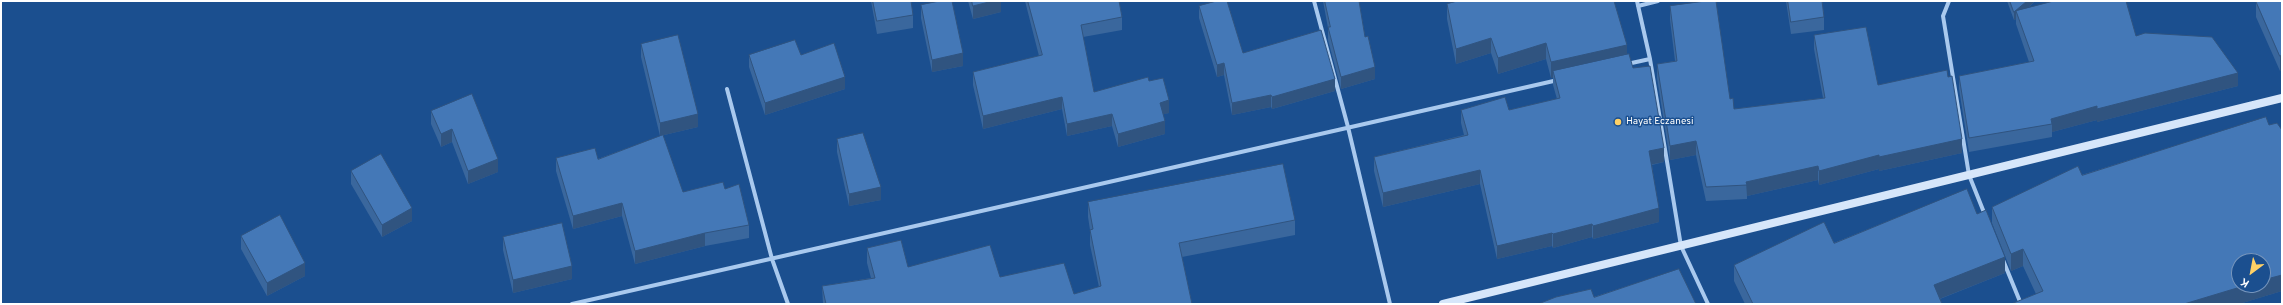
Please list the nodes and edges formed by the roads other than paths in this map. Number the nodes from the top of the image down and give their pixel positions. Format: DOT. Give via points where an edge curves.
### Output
graph roads {
  1 [pos="1314,1"];
  2 [pos="1658,1"];
  3 [pos="1949,1"];
  4 [pos="1637,3"];
  5 [pos="1650,59"];
  6 [pos="1619,66"];
  7 [pos="1564,78"];
  8 [pos="727,89"];
  9 [pos="2282,98"];
  10 [pos="1348,127"];
  11 [pos="1969,175"];
  12 [pos="1986,218"];
  13 [pos="1681,246"];
  14 [pos="2001,254"];
  15 [pos="772,259"];
  16 [pos="572,304"];
  17 [pos="788,304"];
  18 [pos="1390,304"];
  19 [pos="1443,304"];
  20 [pos="1708,304"];
  21 [pos="2021,304"];
  1 -- 10 [label="street"];
  2 -- 4 [label="street"];
  3 -- 11 [label="street" via="1943,16"];
  4 -- 5 [label="street"];
  5 -- 6 [label="street"];
  5 -- 13 [label="street"];
  7 -- 10 [label="street"];
  8 -- 15 [label="street"];
  9 -- 11 [label="street"];
  10 -- 15 [label="street"];
  10 -- 18 [label="street"];
  11 -- 12 [label="street"];
  11 -- 13 [label="street"];
  13 -- 19 [label="street"];
  13 -- 20 [label="street"];
  14 -- 21 [label="street"];
  15 -- 16 [label="street"];
  15 -- 17 [label="street"];
}
